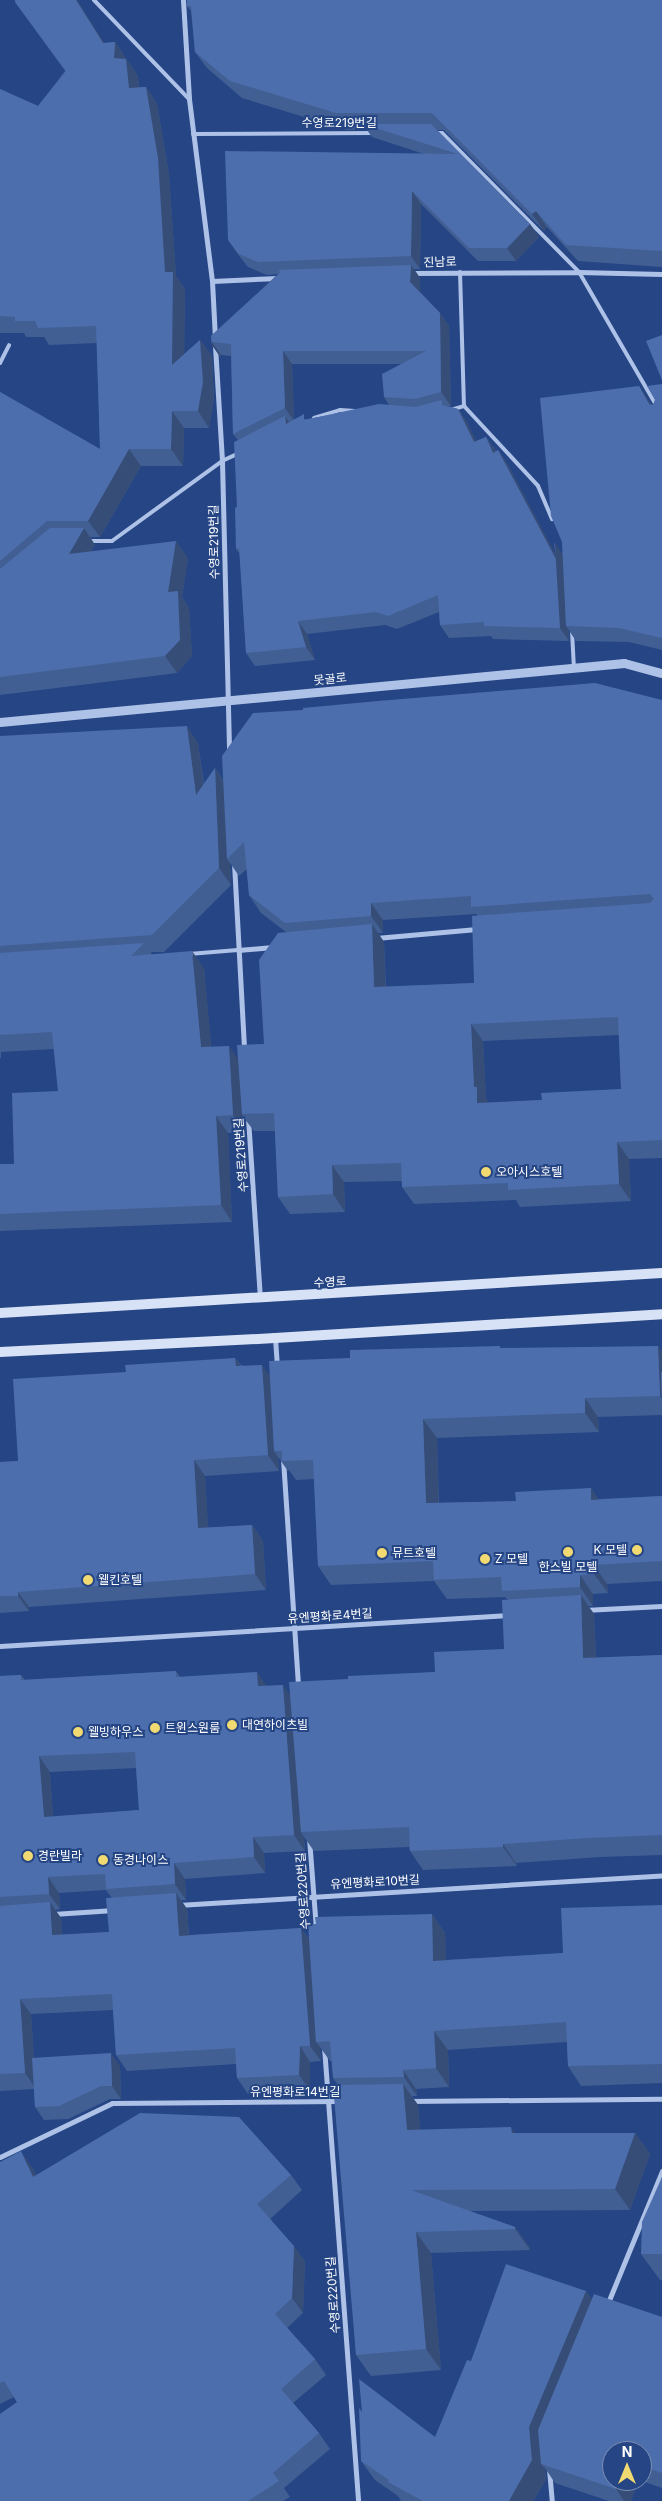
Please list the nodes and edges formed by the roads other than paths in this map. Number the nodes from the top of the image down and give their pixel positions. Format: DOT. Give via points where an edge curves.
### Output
graph roads {
  1 [pos="94,0"];
  2 [pos="183,0"];
  3 [pos="189,100"];
  4 [pos="382,133"];
  5 [pos="432,133"];
  6 [pos="194,134"];
  7 [pos="460,272"];
  8 [pos="579,272"];
  9 [pos="400,274"];
  10 [pos="662,274"];
  11 [pos="281,278"];
  12 [pos="212,281"];
  13 [pos="9,345"];
  14 [pos="0,363"];
  15 [pos="464,406"];
  16 [pos="657,407"];
  17 [pos="448,410"];
  18 [pos="359,411"];
  19 [pos="305,421"];
  20 [pos="239,453"];
  21 [pos="222,461"];
  22 [pos="553,521"];
  23 [pos="86,541"];
  24 [pos="572,622"];
  25 [pos="574,668"];
  26 [pos="662,673"];
  27 [pos="227,702"];
  28 [pos="0,722"];
  29 [pos="229,761"];
  30 [pos="234,861"];
  31 [pos="481,929"];
  32 [pos="374,938"];
  33 [pos="277,947"];
  34 [pos="238,950"];
  35 [pos="180,954"];
  36 [pos="245,1060"];
  37 [pos="248,1109"];
  38 [pos="662,1273"];
  39 [pos="260,1299"];
  40 [pos="0,1314"];
  41 [pos="662,1314"];
  42 [pos="276,1338"];
  43 [pos="0,1352"];
  44 [pos="277,1368"];
  45 [pos="282,1454"];
  46 [pos="662,1606"];
  47 [pos="572,1611"];
  48 [pos="512,1615"];
  49 [pos="293,1628"];
  50 [pos="0,1646"];
  51 [pos="298,1698"];
  52 [pos="308,1826"];
  53 [pos="662,1875"];
  54 [pos="313,1896"];
  55 [pos="166,1906"];
  56 [pos="118,1910"];
  57 [pos="49,1915"];
  58 [pos="316,1935"];
  59 [pos="324,2042"];
  60 [pos="662,2099"];
  61 [pos="328,2101"];
  62 [pos="348,2101"];
  63 [pos="397,2101"];
  64 [pos="0,2157"];
  65 [pos="662,2171"];
  66 [pos="602,2314"];
  67 [pos="549,2466"];
  68 [pos="358,2501"];
  69 [pos="552,2501"];
  1 -- 3 [label="lane"];
  2 -- 3 [label="street, 수영로219번길"];
  3 -- 6 [label="street, 수영로219번길"];
  4 -- 6 [label="lane, 수영로219번길"];
  5 -- 8 [label="lane" via="442,133"];
  6 -- 12 [label="street, 수영로219번길"];
  7 -- 8 [label="street, 진남로"];
  7 -- 9 [label="street, 진남로"];
  7 -- 15 [label="lane"];
  8 -- 10 [label="street, 진남로"];
  8 -- 16 [label="lane"];
  11 -- 12 [label="street"];
  12 -- 21 [label="street, 수영로219번길"];
  13 -- 14 [label="lane"];
  15 -- 17 [label="lane"];
  15 -- 22 [label="lane" via="538,486"];
  18 -- 19 [label="lane" via="340,410"];
  20 -- 21 [label="lane"];
  21 -- 23 [label="lane" via="112,541"];
  21 -- 27 [label="street, 수영로219번길"];
  24 -- 25 [label="lane"];
  25 -- 26 [label="street, 못골로" via="624,663"];
  25 -- 27 [label="street, 못골로"];
  27 -- 28 [label="street, 못골로"];
  27 -- 29 [label="street, 수영로219번길"];
  30 -- 34 [label="street"];
  31 -- 32 [label="street"];
  33 -- 34 [label="street"];
  34 -- 35 [label="lane"];
  34 -- 36 [label="street"];
  37 -- 39 [label="street, 수영로219번길"];
  38 -- 39 [label="main road, 수영로"];
  39 -- 40 [label="main road, 수영로"];
  41 -- 42 [label="main road"];
  42 -- 43 [label="main road"];
  42 -- 44 [label="street"];
  45 -- 49 [label="street"];
  46 -- 47 [label="street"];
  48 -- 49 [label="street, 유엔평화로4번길"];
  49 -- 50 [label="street, 유엔평화로4번길"];
  49 -- 51 [label="street"];
  52 -- 54 [label="street, 수영로220번길"];
  53 -- 54 [label="street, 유엔평화로10번길"];
  54 -- 55 [label="street, 유엔평화로10번길"];
  54 -- 58 [label="street, 수영로220번길"];
  56 -- 57 [label="street"];
  59 -- 61 [label="street, 수영로220번길"];
  60 -- 63 [label="street"];
  61 -- 62 [label="street, 유엔평화로14번길"];
  61 -- 64 [label="street, 유엔평화로14번길" via="112,2103"];
  61 -- 68 [label="street, 수영로220번길"];
  65 -- 66 [label="street"];
  67 -- 69 [label="street"];
}
